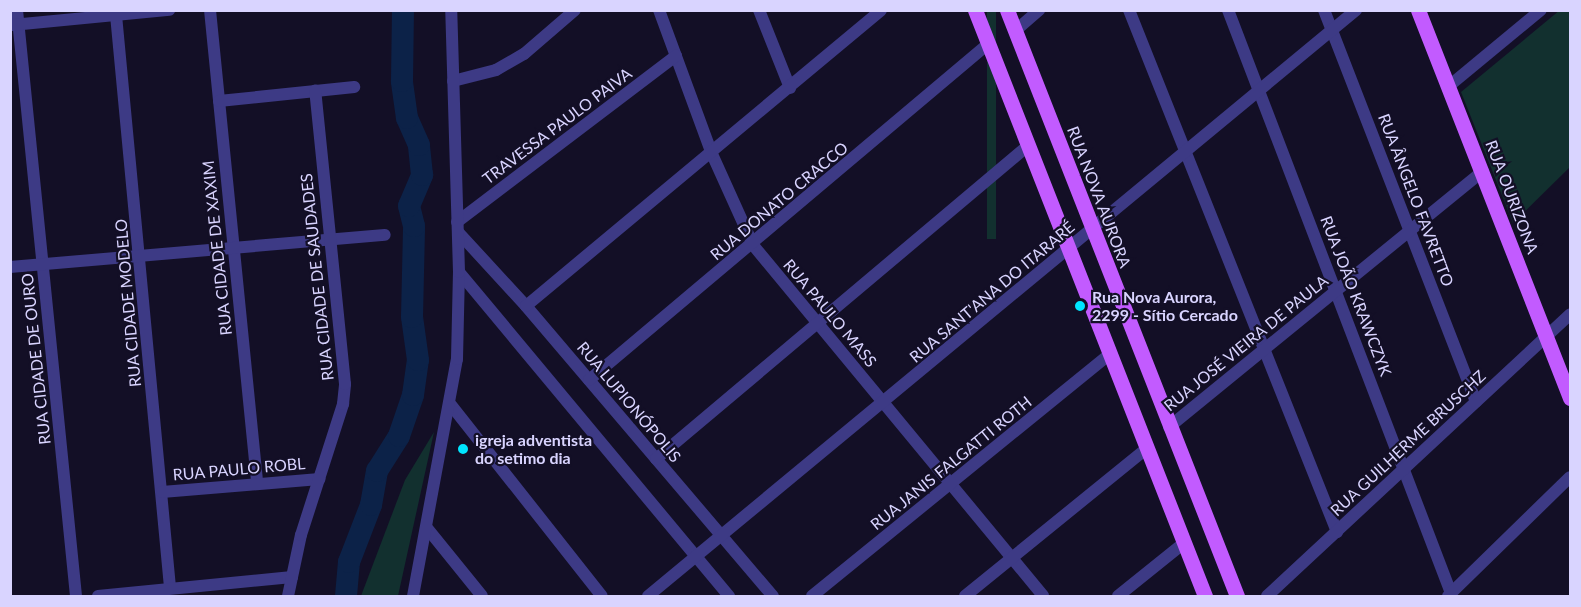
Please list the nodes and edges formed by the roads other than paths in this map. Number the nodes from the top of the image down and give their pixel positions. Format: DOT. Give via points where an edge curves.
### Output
graph roads {
  1 [pos="17,10"];
  2 [pos="169,10"];
  3 [pos="210,10"];
  4 [pos="451,10"];
  5 [pos="575,10"];
  6 [pos="659,10"];
  7 [pos="759,10"];
  8 [pos="860,10"];
  9 [pos="881,10"];
  10 [pos="975,10"];
  11 [pos="1007,10"];
  12 [pos="1040,10"];
  13 [pos="1129,10"];
  14 [pos="1228,10"];
  15 [pos="1324,10"];
  16 [pos="1356,10"];
  17 [pos="1418,10"];
  18 [pos="1541,10"];
  19 [pos="116,15"];
  20 [pos="866,24"];
  21 [pos="14,25"];
  22 [pos="1333,30"];
  23 [pos="1015,31"];
  24 [pos="988,44"];
  25 [pos="676,56"];
  26 [pos="453,81"];
  27 [pos="1449,86"];
  28 [pos="354,87"];
  29 [pos="790,88"];
  30 [pos="1260,90"];
  31 [pos="315,91"];
  32 [pos="219,101"];
  33 [pos="1028,146"];
  34 [pos="1187,151"];
  35 [pos="712,154"];
  36 [pos="1483,171"];
  37 [pos="458,227"];
  38 [pos="1092,229"];
  39 [pos="1410,230"];
  40 [pos="385,235"];
  41 [pos="328,238"];
  42 [pos="753,245"];
  43 [pos="233,248"];
  44 [pos="1069,250"];
  45 [pos="141,256"];
  46 [pos="43,264"];
  47 [pos="10,267"];
  48 [pos="459,272"];
  49 [pos="1336,290"];
  50 [pos="526,306"];
  51 [pos="1570,314"];
  52 [pos="817,323"];
  53 [pos="1547,336"];
  54 [pos="1264,348"];
  55 [pos="1110,354"];
  56 [pos="589,380"];
  57 [pos="1570,398"];
  58 [pos="1476,402"];
  59 [pos="884,404"];
  60 [pos="451,405"];
  61 [pos="1169,427"];
  62 [pos="1147,448"];
  63 [pos="656,459"];
  64 [pos="1404,470"];
  65 [pos="1570,477"];
  66 [pos="319,479"];
  67 [pos="257,482"];
  68 [pos="951,485"];
  69 [pos="162,492"];
  70 [pos="427,528"];
  71 [pos="1337,532"];
  72 [pos="722,537"];
  73 [pos="1184,543"];
  74 [pos="697,558"];
  75 [pos="1012,558"];
  76 [pos="292,577"];
  77 [pos="170,587"];
  78 [pos="1449,595"];
  79 [pos="76,597"];
  80 [pos="98,597"];
  81 [pos="288,597"];
  82 [pos="413,597"];
  83 [pos="482,597"];
  84 [pos="602,597"];
  85 [pos="648,597"];
  86 [pos="729,597"];
  87 [pos="773,597"];
  88 [pos="812,597"];
  89 [pos="966,597"];
  90 [pos="1043,597"];
  91 [pos="1118,597"];
  92 [pos="1205,597"];
  93 [pos="1237,597"];
  94 [pos="1267,597"];
  1 -- 21 [label="street, RUA CIDADE DE OURO"];
  2 -- 19 [label="street"];
  3 -- 32 [label="street, RUA CIDADE DE XAXIM"];
  4 -- 26 [label="street"];
  5 -- 26 [label="street" via="524,54 496,70"];
  6 -- 25 [label="street, RUA PAULO MASS"];
  7 -- 29 [label="street"];
  8 -- 20 [label="street"];
  9 -- 20 [label="street"];
  10 -- 24 [label="main road"];
  11 -- 23 [label="main road, RUA NOVA AURORA"];
  12 -- 23 [label="street"];
  13 -- 34 [label="street"];
  14 -- 30 [label="street, RUA JOÃO KRAWCZYK"];
  15 -- 22 [label="street, RUA ÂNGELO FAVRETTO"];
  16 -- 22 [label="street, RUA SANT'ANA DO ITARARÉ"];
  17 -- 27 [label="main road, RUA OURIZONA"];
  18 -- 27 [label="street"];
  19 -- 21 [label="street"];
  19 -- 45 [label="street, RUA CIDADE MODELO"];
  20 -- 29 [label="street"];
  21 -- 46 [label="street, RUA CIDADE DE OURO"];
  22 -- 30 [label="street, RUA SANT'ANA DO ITARARÉ"];
  22 -- 39 [label="street, RUA ÂNGELO FAVRETTO"];
  23 -- 38 [label="main road, RUA NOVA AURORA"];
  24 -- 33 [label="main road"];
  24 -- 42 [label="street, RUA DONATO CRACCO"];
  25 -- 35 [label="street, RUA PAULO MASS"];
  25 -- 37 [label="street, TRAVESSA PAULO PAIVA"];
  26 -- 37 [label="street"];
  27 -- 36 [label="main road, RUA OURIZONA"];
  28 -- 31 [label="street"];
  29 -- 35 [label="street"];
  30 -- 34 [label="street, RUA SANT'ANA DO ITARARÉ"];
  30 -- 49 [label="street, RUA JOÃO KRAWCZYK"];
  31 -- 32 [label="street"];
  31 -- 41 [label="street, RUA CIDADE DE SAUDADES"];
  32 -- 43 [label="street, RUA CIDADE DE XAXIM"];
  33 -- 44 [label="main road"];
  33 -- 52 [label="street"];
  34 -- 38 [label="street, RUA SANT'ANA DO ITARARÉ"];
  34 -- 54 [label="street"];
  35 -- 42 [label="street, RUA PAULO MASS"];
  35 -- 50 [label="street"];
  36 -- 39 [label="street, RUA JOSÉ VIEIRA DE PAULA"];
  36 -- 53 [label="main road, RUA OURIZONA"];
  37 -- 48 [label="street"];
  37 -- 50 [label="street, RUA LUPIONÓPOLIS"];
  38 -- 44 [label="street, RUA SANT'ANA DO ITARARÉ"];
  38 -- 61 [label="main road, RUA NOVA AURORA"];
  39 -- 49 [label="street, RUA JOSÉ VIEIRA DE PAULA"];
  39 -- 58 [label="street, RUA ÂNGELO FAVRETTO"];
  40 -- 41 [label="street"];
  41 -- 43 [label="street"];
  41 -- 66 [label="street, RUA CIDADE DE SAUDADES" via="345,384 343,404"];
  42 -- 52 [label="street, RUA PAULO MASS"];
  42 -- 56 [label="street, RUA DONATO CRACCO"];
  43 -- 45 [label="street"];
  43 -- 67 [label="street, RUA CIDADE DE XAXIM"];
  44 -- 55 [label="main road"];
  44 -- 59 [label="street, RUA SANT'ANA DO ITARARÉ"];
  45 -- 46 [label="street"];
  45 -- 69 [label="street, RUA CIDADE MODELO"];
  46 -- 47 [label="street"];
  46 -- 79 [label="street, RUA CIDADE DE OURO"];
  48 -- 60 [label="street" via="457,358"];
  48 -- 74 [label="street"];
  49 -- 54 [label="street, RUA JOSÉ VIEIRA DE PAULA"];
  49 -- 64 [label="street, RUA JOÃO KRAWCZYK"];
  50 -- 56 [label="street, RUA LUPIONÓPOLIS"];
  51 -- 53 [label="street, RUA GUILHERME BRUSCHZ"];
  52 -- 59 [label="street, RUA PAULO MASS"];
  52 -- 63 [label="street"];
  53 -- 57 [label="main road, RUA OURIZONA"];
  53 -- 58 [label="street, RUA GUILHERME BRUSCHZ"];
  54 -- 61 [label="street, RUA JOSÉ VIEIRA DE PAULA"];
  54 -- 71 [label="street"];
  55 -- 62 [label="main road"];
  55 -- 68 [label="street, RUA JANIS FALGATTI ROTH"];
  56 -- 63 [label="street, RUA LUPIONÓPOLIS"];
  58 -- 64 [label="street, RUA GUILHERME BRUSCHZ"];
  59 -- 68 [label="street, RUA PAULO MASS"];
  59 -- 72 [label="street, RUA SANT'ANA DO ITARARÉ"];
  60 -- 70 [label="street"];
  60 -- 84 [label="street"];
  61 -- 93 [label="main road, RUA NOVA AURORA"];
  62 -- 73 [label="main road"];
  62 -- 75 [label="street"];
  63 -- 72 [label="street, RUA LUPIONÓPOLIS"];
  64 -- 71 [label="street, RUA GUILHERME BRUSCHZ"];
  64 -- 78 [label="street, RUA JOÃO KRAWCZYK"];
  65 -- 78 [label="street"];
  66 -- 67 [label="street, RUA PAULO ROBL"];
  66 -- 76 [label="street, RUA CIDADE DE SAUDADES"];
  67 -- 69 [label="street, RUA PAULO ROBL"];
  68 -- 75 [label="street, RUA PAULO MASS"];
  68 -- 88 [label="street, RUA JANIS FALGATTI ROTH"];
  69 -- 77 [label="street, RUA CIDADE MODELO"];
  70 -- 82 [label="street"];
  70 -- 83 [label="street"];
  71 -- 94 [label="street, RUA GUILHERME BRUSCHZ"];
  72 -- 74 [label="street, RUA SANT'ANA DO ITARARÉ"];
  72 -- 87 [label="street, RUA LUPIONÓPOLIS"];
  73 -- 91 [label="street"];
  73 -- 92 [label="main road"];
  74 -- 85 [label="street, RUA SANT'ANA DO ITARARÉ"];
  74 -- 86 [label="street"];
  75 -- 89 [label="street"];
  75 -- 90 [label="street, RUA PAULO MASS"];
  76 -- 77 [label="street"];
  76 -- 81 [label="street, RUA CIDADE DE SAUDADES"];
  77 -- 80 [label="street"];
}
